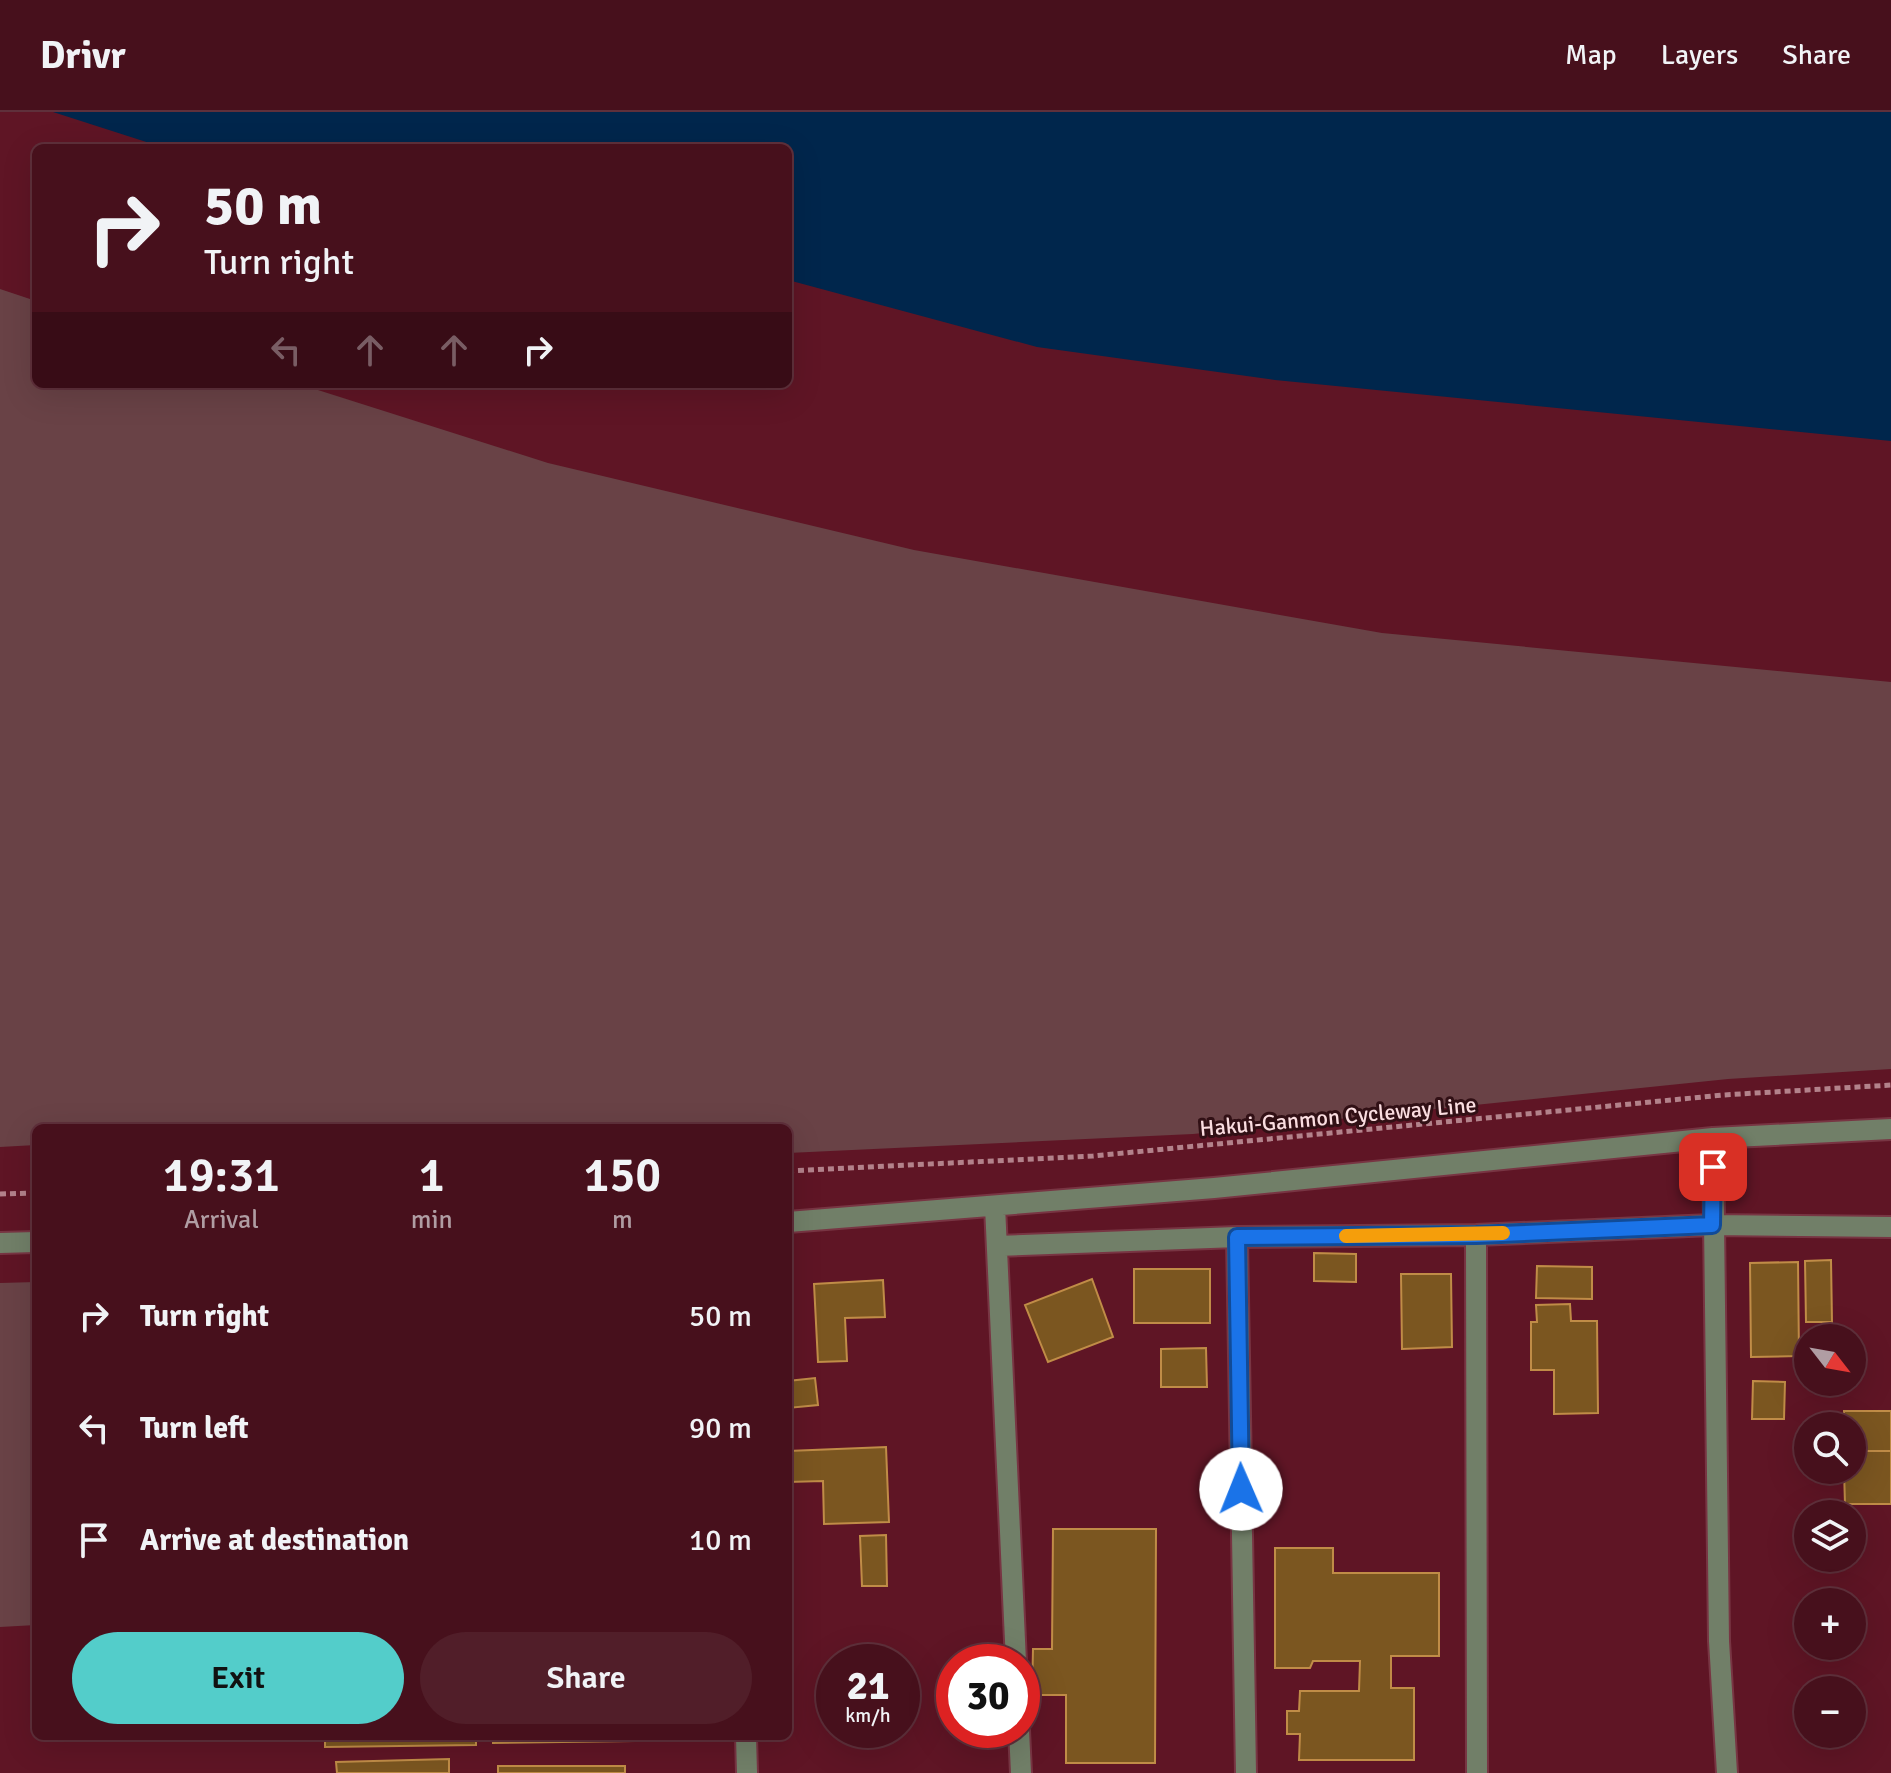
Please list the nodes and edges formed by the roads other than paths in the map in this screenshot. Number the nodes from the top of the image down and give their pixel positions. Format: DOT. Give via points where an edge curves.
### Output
graph roads {
  1 [pos="1891,1129"];
  2 [pos="1713,1138"];
  3 [pos="995,1206"];
  4 [pos="792,1222"];
  5 [pos="1712,1225"];
  6 [pos="1891,1227"];
  7 [pos="1476,1235"];
  8 [pos="1237,1237"];
  9 [pos="32,1242"];
  10 [pos="0,1243"];
  11 [pos="997,1246"];
  12 [pos="1015,1644"];
  13 [pos="746,1740"];
  14 [pos="1020,1748"];
  15 [pos="747,1773"];
  16 [pos="1021,1773"];
  17 [pos="1246,1773"];
  18 [pos="1477,1773"];
  19 [pos="1727,1773"];
  1 -- 2 [label="street"];
  2 -- 3 [label="street"];
  2 -- 5 [label="street"];
  3 -- 4 [label="street"];
  3 -- 11 [label="street"];
  5 -- 6 [label="street"];
  5 -- 7 [label="street"];
  5 -- 19 [label="street" via="1719,1641"];
  7 -- 8 [label="street"];
  7 -- 18 [label="street"];
  8 -- 11 [label="street"];
  8 -- 17 [label="street"];
  9 -- 10 [label="street"];
  11 -- 12 [label="street"];
  13 -- 15 [label="street"];
  14 -- 16 [label="street"];
}
